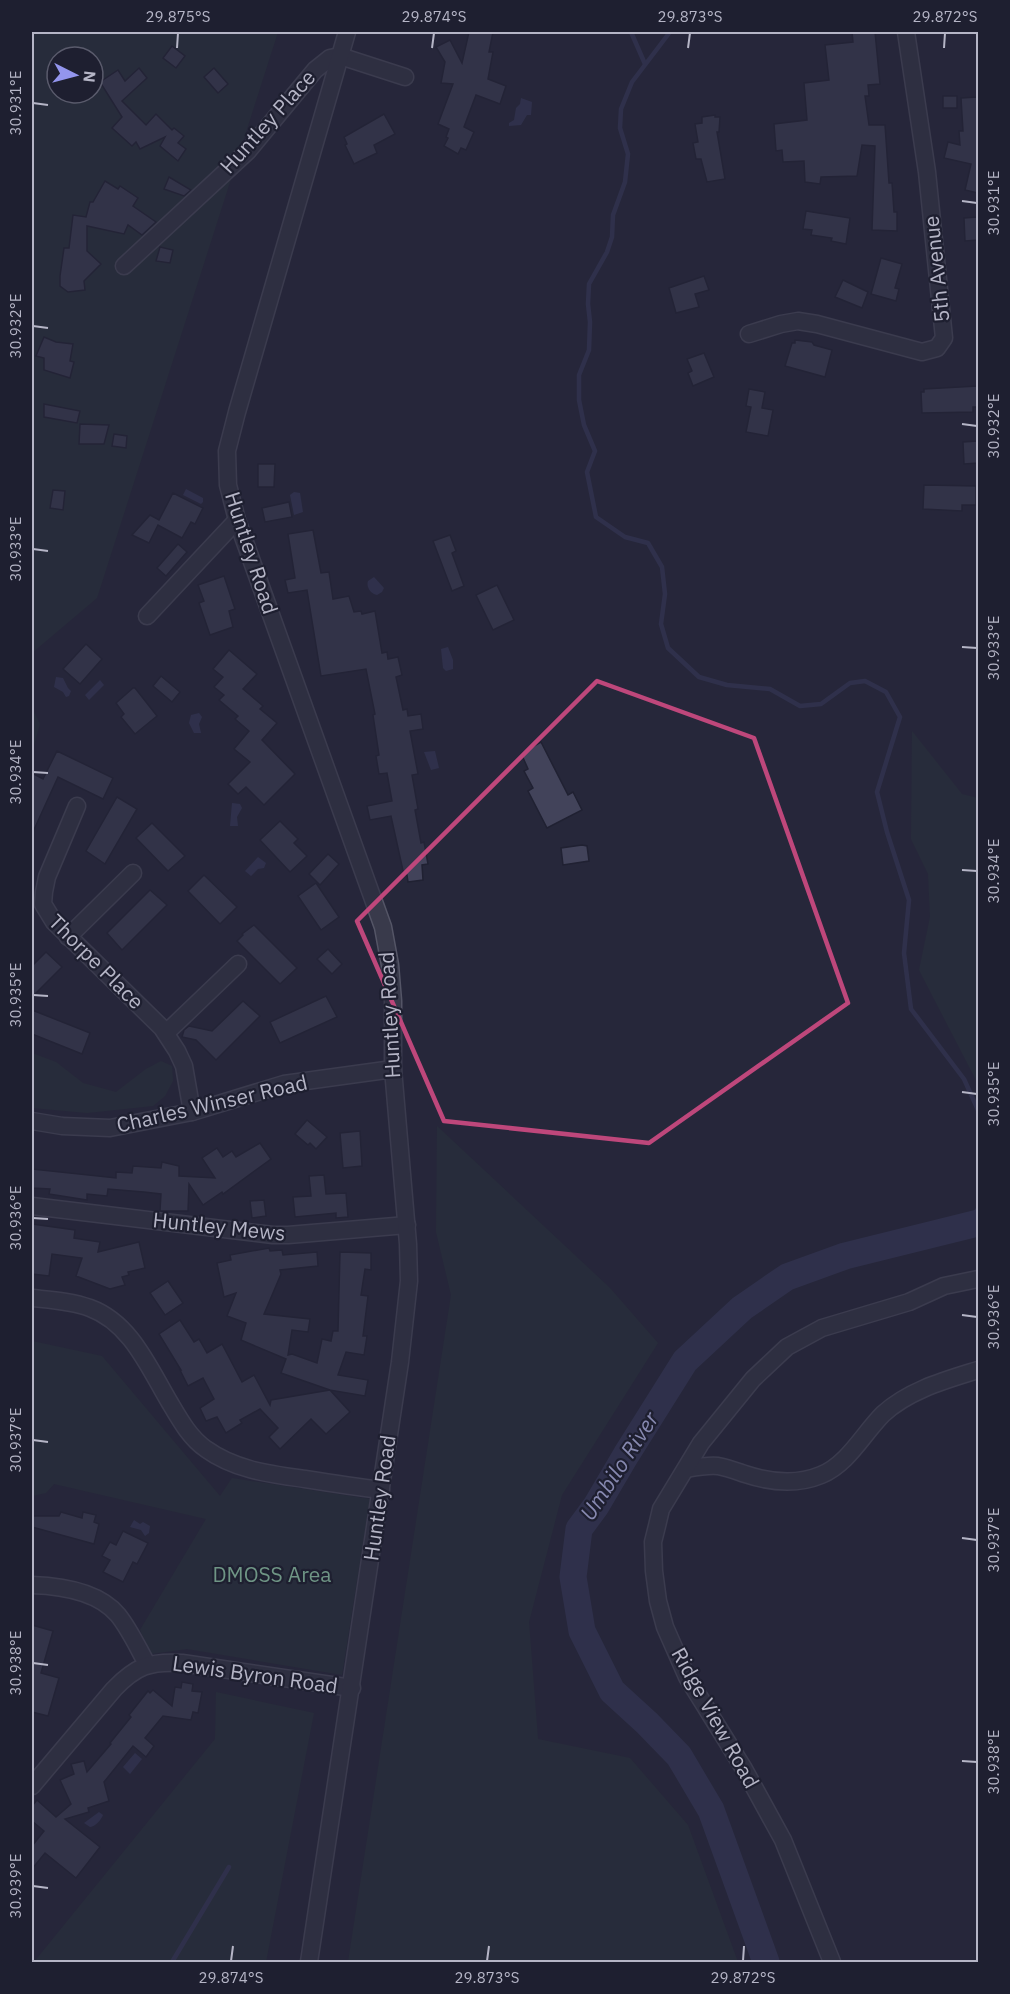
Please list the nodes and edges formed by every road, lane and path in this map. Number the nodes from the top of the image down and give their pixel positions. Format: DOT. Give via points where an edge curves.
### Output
graph roads {
  1 [pos="347,32"];
  2 [pos="906,32"];
  3 [pos="340,56"];
  4 [pos="405,77"];
  5 [pos="124,266"];
  6 [pos="749,334"];
  7 [pos="237,520"];
  8 [pos="147,616"];
  9 [pos="77,806"];
  10 [pos="133,873"];
  11 [pos="68,936"];
  12 [pos="238,964"];
  13 [pos="166,1033"];
  14 [pos="393,1069"];
  15 [pos="192,1112"];
  16 [pos="32,1121"];
  17 [pos="32,1206"];
  18 [pos="407,1225"];
  19 [pos="978,1279"];
  20 [pos="32,1298"];
  21 [pos="978,1370"];
  22 [pos="686,1469"];
  23 [pos="381,1490"];
  24 [pos="32,1585"];
  25 [pos="147,1664"];
  26 [pos="352,1688"];
  27 [pos="32,1786"];
  28 [pos="309,1962"];
  29 [pos="832,1962"];
  1 -- 3 [label="street, Huntley Road"];
  2 -- 6 [label="street, 5th Avenue" via="927,172 942,344 922,352 798,321"];
  3 -- 4 [label="street"];
  3 -- 5 [label="street, Huntley Place" via="330,58 315,70 248,151"];
  3 -- 7 [label="street, Huntley Road" via="227,451 228,484"];
  7 -- 8 [label="street"];
  7 -- 14 [label="street, Huntley Road" via="383,927 393,1000"];
  9 -- 11 [label="street, Thorpe Place" via="47,877 43,904"];
  10 -- 11 [label="street"];
  11 -- 13 [label="street, Thorpe Place"];
  12 -- 13 [label="street"];
  13 -- 15 [label="street, Thorpe Place" via="184,1066"];
  14 -- 15 [label="street, Charles Winser Road" via="284,1084"];
  14 -- 18 [label="street, Huntley Road"];
  15 -- 16 [label="street, Charles Winser Road" via="110,1128"];
  17 -- 18 [label="street, Huntley Mews" via="273,1235"];
  18 -- 23 [label="street, Huntley Road" via="406,1316"];
  19 -- 22 [label="street, Ridge View Road" via="944,1286 909,1302 822,1328 787,1347 753,1379 701,1443"];
  20 -- 23 [label="street" via="91,1308 117,1324 138,1348 191,1436 219,1458 262,1472"];
  21 -- 22 [label="street" via="904,1399 885,1413 850,1453 822,1474 801,1481 781,1481 716,1466"];
  22 -- 29 [label="street, Ridge View Road" via="661,1509 653,1542 658,1600 665,1627 687,1677 783,1840"];
  23 -- 26 [label="street, Huntley Road"];
  24 -- 25 [label="street" via="65,1588 103,1602 117,1613"];
  25 -- 26 [label="street, Lewis Byron Road" via="182,1663"];
  25 -- 27 [label="street, Lewis Byron Road" via="114,1689"];
  26 -- 28 [label="street, Huntley Road"];
}
